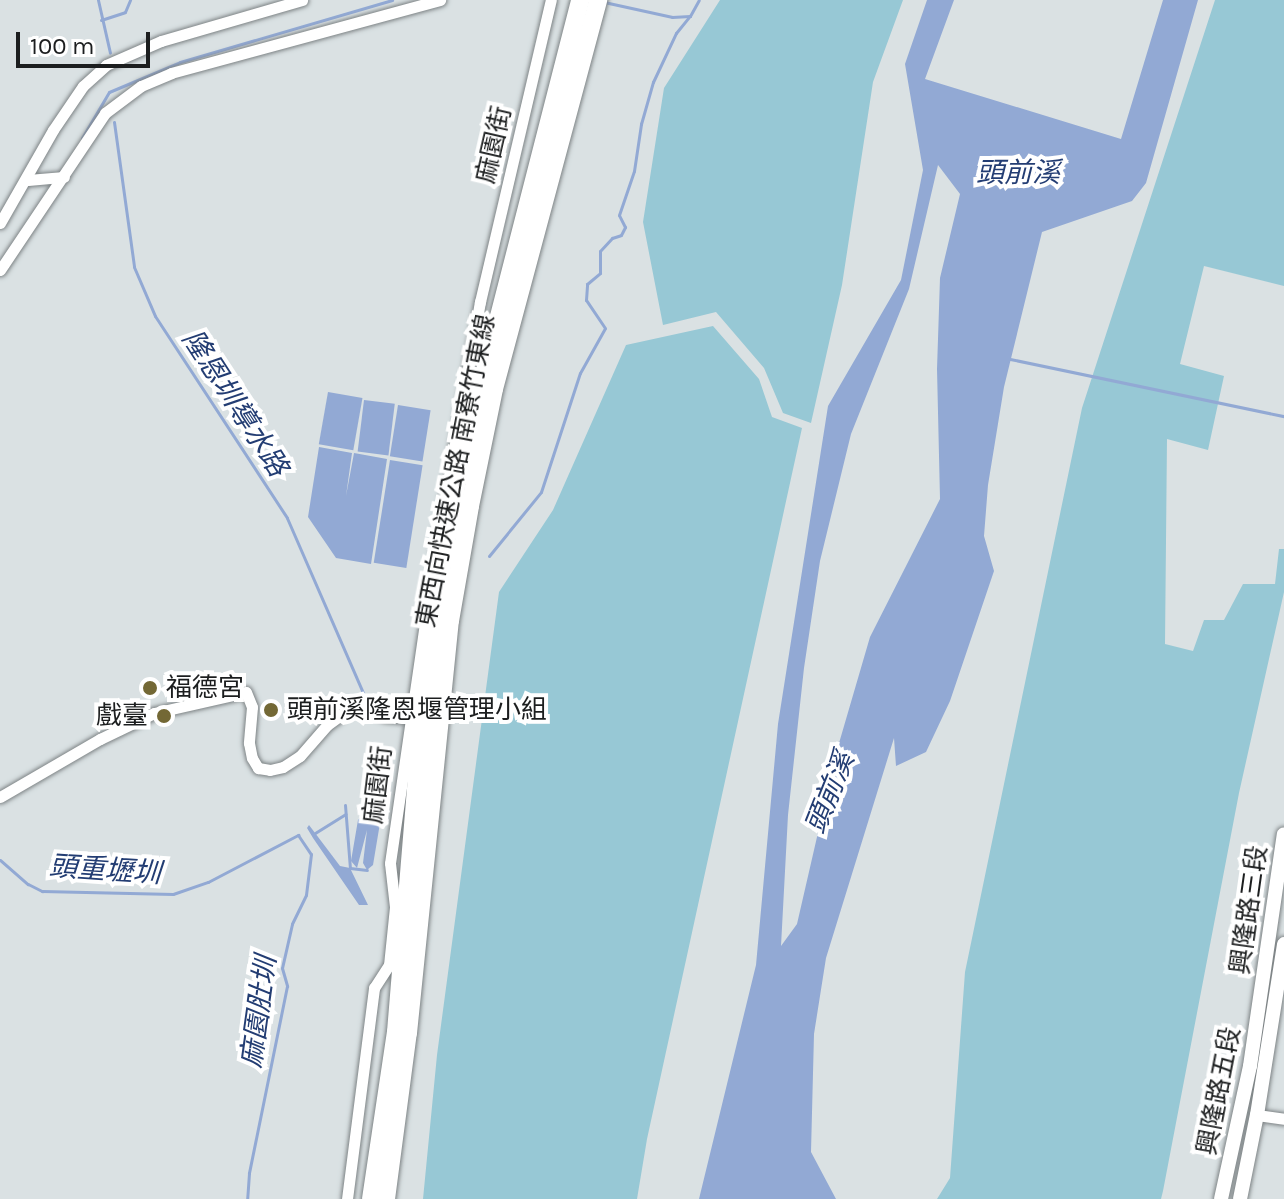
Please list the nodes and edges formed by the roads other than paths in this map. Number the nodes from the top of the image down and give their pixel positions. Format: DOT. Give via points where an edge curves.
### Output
graph roads {
  1 [pos="302,0"];
  2 [pos="440,0"];
  3 [pos="551,0"];
  4 [pos="580,0"];
  5 [pos="598,0"];
  6 [pos="605,0"];
  7 [pos="577,78"];
  8 [pos="64,177"];
  9 [pos="28,180"];
  10 [pos="0,223"];
  11 [pos="0,270"];
  12 [pos="409,718"];
  13 [pos="0,797"];
  14 [pos="1284,834"];
  15 [pos="1284,944"];
  16 [pos="1273,995"];
  17 [pos="1272,1015"];
  18 [pos="402,1032"];
  19 [pos="1257,1115"];
  20 [pos="1284,1119"];
  21 [pos="347,1199"];
  22 [pos="371,1199"];
  23 [pos="386,1199"];
  24 [pos="1221,1199"];
  25 [pos="1240,1199"];
  1 -- 9 [label="street" via="161,41 106,65 83,86 53,130"];
  2 -- 8 [label="street" via="171,73 141,86 112,108"];
  3 -- 12 [label="street, 麻園街" via="480,302"];
  4 -- 18 [label="highway, 東西向快速公路 南寮竹東線" via="457,480 440,578 418,765"];
  5 -- 7 [label="highway, 東西向快速公路 南寮竹東線"];
  6 -- 7 [label="highway"];
  7 -- 18 [label="highway, 東西向快速公路 南寮竹東線" via="494,389 470,506 450,621"];
  8 -- 9 [label="street"];
  8 -- 11 [label="street"];
  9 -- 10 [label="street"];
  12 -- 13 [label="street" via="355,705 327,725 300,756 270,770 258,768 252,758 252,707 246,692 154,713"];
  12 -- 21 [label="street, 麻園街" via="390,863 395,907 389,965 374,988"];
  14 -- 16 [label="street, 興隆路三段"];
  15 -- 16 [label="street, 興隆路三段"];
  16 -- 17 [label="street, 興隆路五段"];
  17 -- 19 [label="street, 興隆路五段"];
  17 -- 24 [label="street, 興隆路五段"];
  18 -- 22 [label="highway, 東西向快速公路 南寮竹東線"];
  18 -- 23 [label="highway, 東西向快速公路 南寮竹東線"];
  19 -- 20 [label="street"];
  19 -- 25 [label="street, 興隆路五段"];
}
